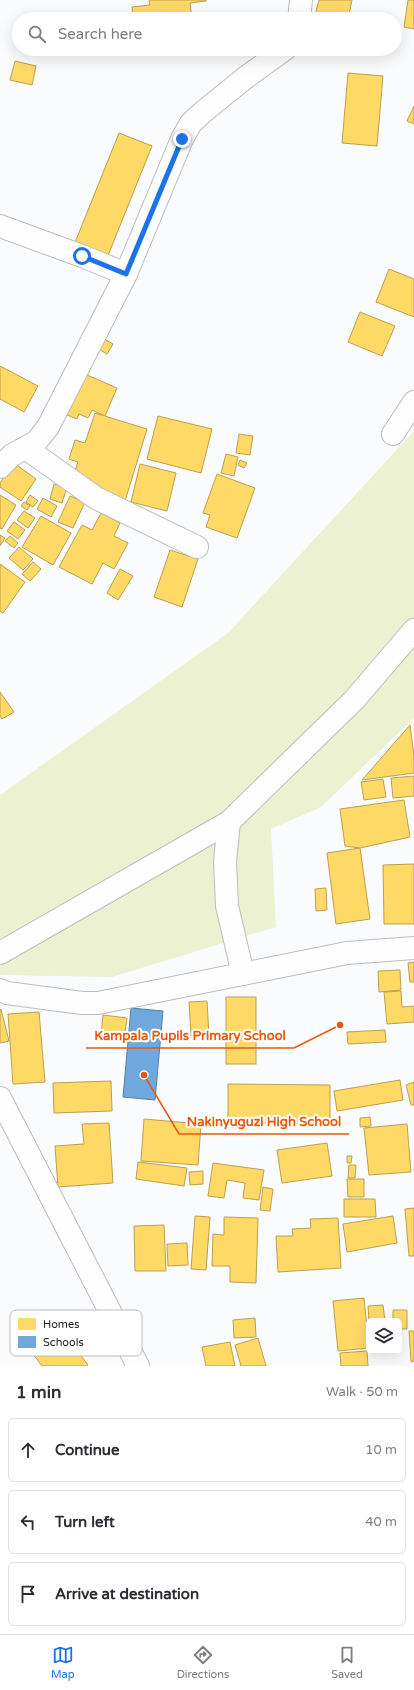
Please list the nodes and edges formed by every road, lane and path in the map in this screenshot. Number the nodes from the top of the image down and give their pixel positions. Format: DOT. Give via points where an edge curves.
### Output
graph roads {
  1 [pos="301,0"];
  2 [pos="300,12"];
  3 [pos="275,56"];
  4 [pos="0,226"];
  5 [pos="126,274"];
  6 [pos="414,402"];
  7 [pos="393,434"];
  8 [pos="27,448"];
  9 [pos="0,467"];
  10 [pos="197,547"];
  11 [pos="414,630"];
  12 [pos="229,822"];
  13 [pos="414,948"];
  14 [pos="0,953"];
  15 [pos="243,974"];
  16 [pos="0,990"];
  17 [pos="0,1098"];
  18 [pos="109,1310"];
  19 [pos="133,1356"];
  20 [pos="138,1366"];
  1 -- 2 [label="street"];
  3 -- 5 [label="street" via="191,123"];
  4 -- 5 [label="street"];
  5 -- 8 [label="street" via="48,427 36,442"];
  6 -- 7 [label="street"];
  8 -- 9 [label="street" via="12,455"];
  8 -- 10 [label="street" via="96,498"];
  11 -- 12 [label="street" via="354,700"];
  12 -- 14 [label="street"];
  12 -- 15 [label="street" via="225,861 227,906"];
  13 -- 15 [label="street" via="347,953"];
  15 -- 16 [label="street" via="98,1003 82,1003"];
  17 -- 18 [label="street"];
  19 -- 20 [label="street"];
}
